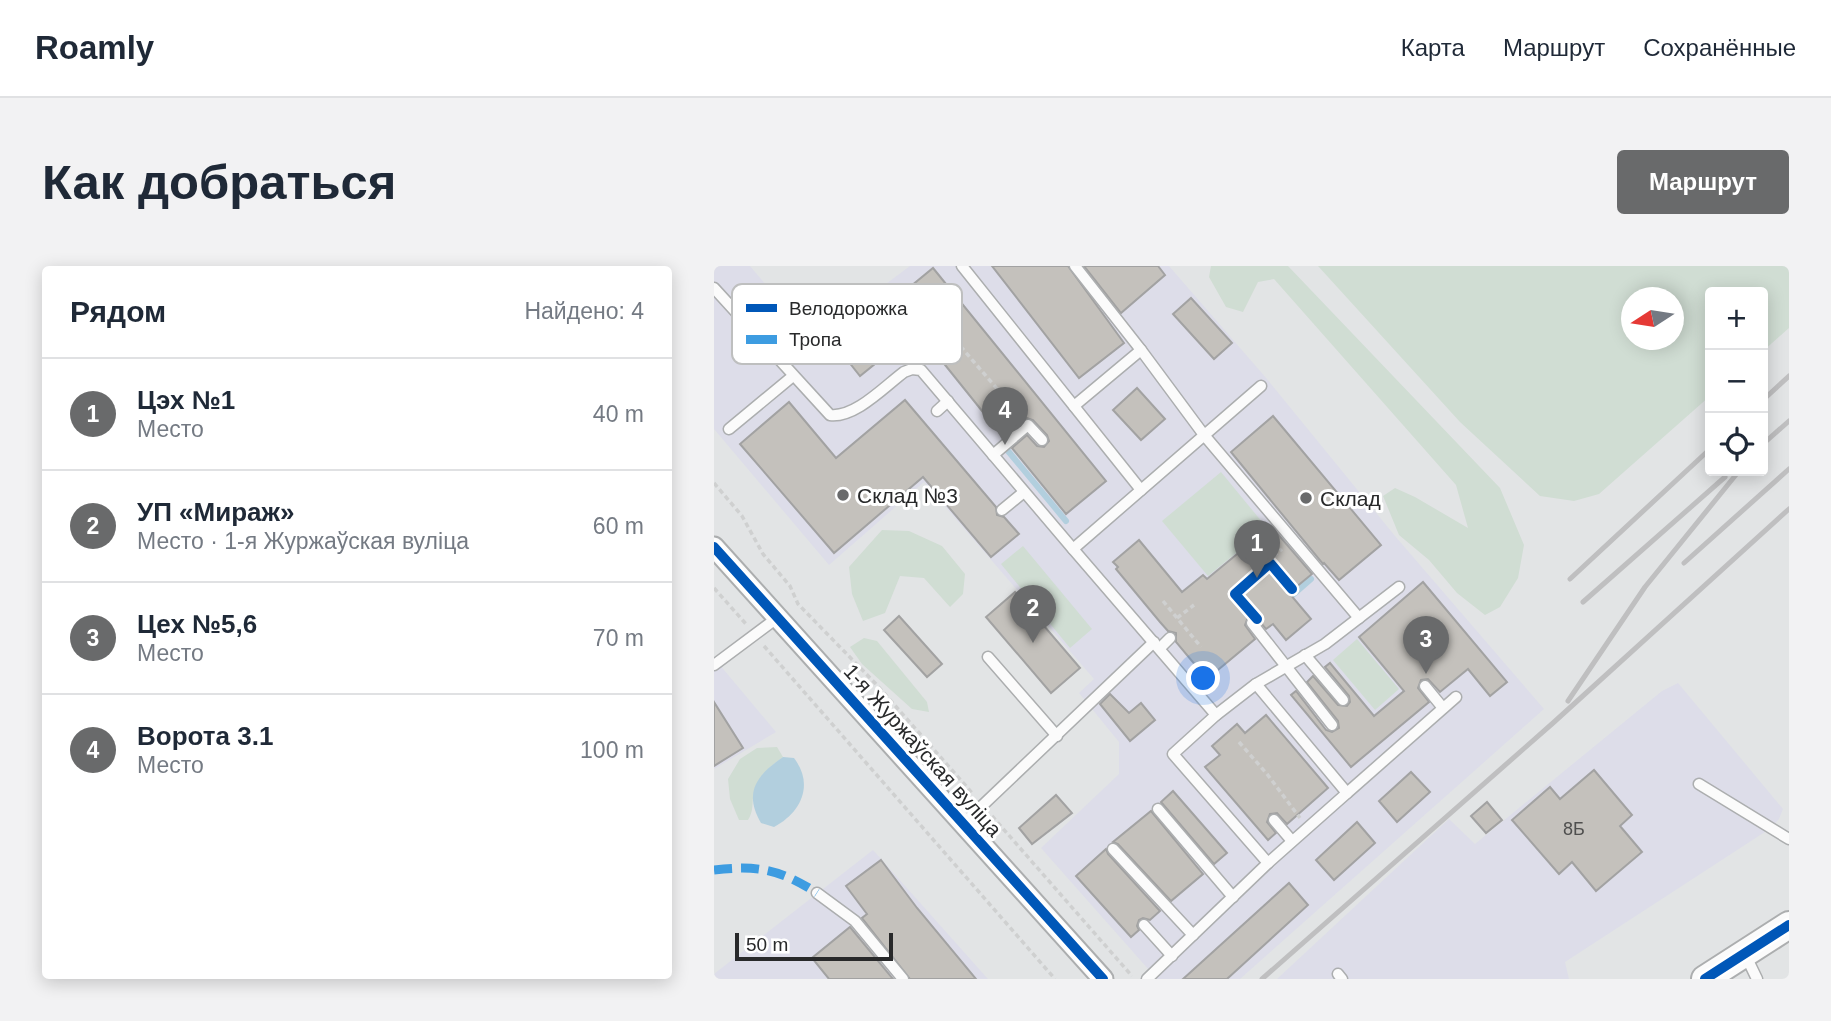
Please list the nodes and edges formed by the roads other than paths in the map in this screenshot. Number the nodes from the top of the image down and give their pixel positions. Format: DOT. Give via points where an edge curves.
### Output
graph roads {
  1 [pos="962,266"];
  2 [pos="1074,266"];
  3 [pos="714,288"];
  4 [pos="732,308"];
  5 [pos="1141,350"];
  6 [pos="782,364"];
  7 [pos="793,376"];
  8 [pos="1261,386"];
  9 [pos="948,401"];
  10 [pos="1074,406"];
  11 [pos="937,411"];
  12 [pos="729,429"];
  13 [pos="1204,435"];
  14 [pos="1042,440"];
  15 [pos="993,455"];
  16 [pos="1141,490"];
  17 [pos="1024,492"];
  18 [pos="1002,510"];
  19 [pos="714,547"];
  20 [pos="1073,549"];
  21 [pos="1399,587"];
  22 [pos="777,618"];
  23 [pos="1359,618"];
  24 [pos="1252,623"];
  25 [pos="1170,638"];
  26 [pos="1157,645"];
  27 [pos="1305,655"];
  28 [pos="988,657"];
  29 [pos="1287,665"];
  30 [pos="714,666"];
  31 [pos="1256,684"];
  32 [pos="1425,686"];
  33 [pos="1456,697"];
  34 [pos="1343,700"];
  35 [pos="1443,708"];
  36 [pos="1216,715"];
  37 [pos="1332,724"];
  38 [pos="1056,736"];
  39 [pos="1699,784"];
  40 [pos="1347,793"];
  41 [pos="1158,809"];
  42 [pos="1274,820"];
  43 [pos="964,823"];
  44 [pos="1789,839"];
  45 [pos="1292,841"];
  46 [pos="1113,849"];
  47 [pos="1268,863"];
  48 [pos="817,892"];
  49 [pos="1233,897"];
  50 [pos="1144,925"];
  51 [pos="1789,925"];
  52 [pos="1193,936"];
  53 [pos="1745,954"];
  54 [pos="1172,956"];
  55 [pos="903,979"];
  56 [pos="1103,979"];
  57 [pos="1147,979"];
  58 [pos="1705,979"];
  59 [pos="1757,979"];
  1 -- 10 [label="lane"];
  2 -- 5 [label="lane"];
  3 -- 4 [label="lane"];
  5 -- 10 [label="lane"];
  5 -- 13 [label="lane"];
  6 -- 7 [label="lane"];
  7 -- 9 [label="lane" via="834,415 852,411 912,369 923,373"];
  7 -- 12 [label="lane"];
  8 -- 13 [label="lane"];
  9 -- 11 [label="lane"];
  9 -- 15 [label="lane"];
  10 -- 16 [label="lane"];
  13 -- 16 [label="lane"];
  13 -- 23 [label="lane"];
  14 -- 15 [label="lane" via="1028,425"];
  15 -- 17 [label="lane"];
  16 -- 20 [label="lane"];
  17 -- 18 [label="lane"];
  17 -- 20 [label="lane"];
  19 -- 22 [label="street, 1-я Журжаўская вуліца"];
  20 -- 26 [label="lane"];
  21 -- 23 [label="lane"];
  22 -- 30 [label="lane"];
  22 -- 43 [label="street, 1-я Журжаўская вуліца"];
  23 -- 27 [label="lane"];
  24 -- 29 [label="lane"];
  25 -- 26 [label="lane"];
  26 -- 36 [label="lane"];
  26 -- 38 [label="lane"];
  27 -- 29 [label="lane"];
  27 -- 34 [label="lane"];
  28 -- 38 [label="lane"];
  29 -- 31 [label="lane"];
  29 -- 37 [label="lane"];
  31 -- 36 [label="lane"];
  31 -- 40 [label="lane"];
  32 -- 35 [label="lane"];
  33 -- 35 [label="lane"];
  35 -- 40 [label="lane"];
  36 -- 47 [label="lane" via="1173,754"];
  38 -- 43 [label="lane"];
  39 -- 44 [label="lane"];
  40 -- 45 [label="lane"];
  41 -- 49 [label="lane"];
  42 -- 45 [label="lane"];
  43 -- 56 [label="street, 1-я Журжаўская вуліца"];
  45 -- 47 [label="lane"];
  46 -- 52 [label="lane"];
  47 -- 49 [label="lane"];
  48 -- 55 [label="lane" via="855,921"];
  49 -- 52 [label="lane"];
  50 -- 54 [label="lane"];
  51 -- 53 [label="street"];
  52 -- 54 [label="lane"];
  53 -- 58 [label="street"];
  53 -- 59 [label="lane"];
  54 -- 57 [label="lane"];
}
